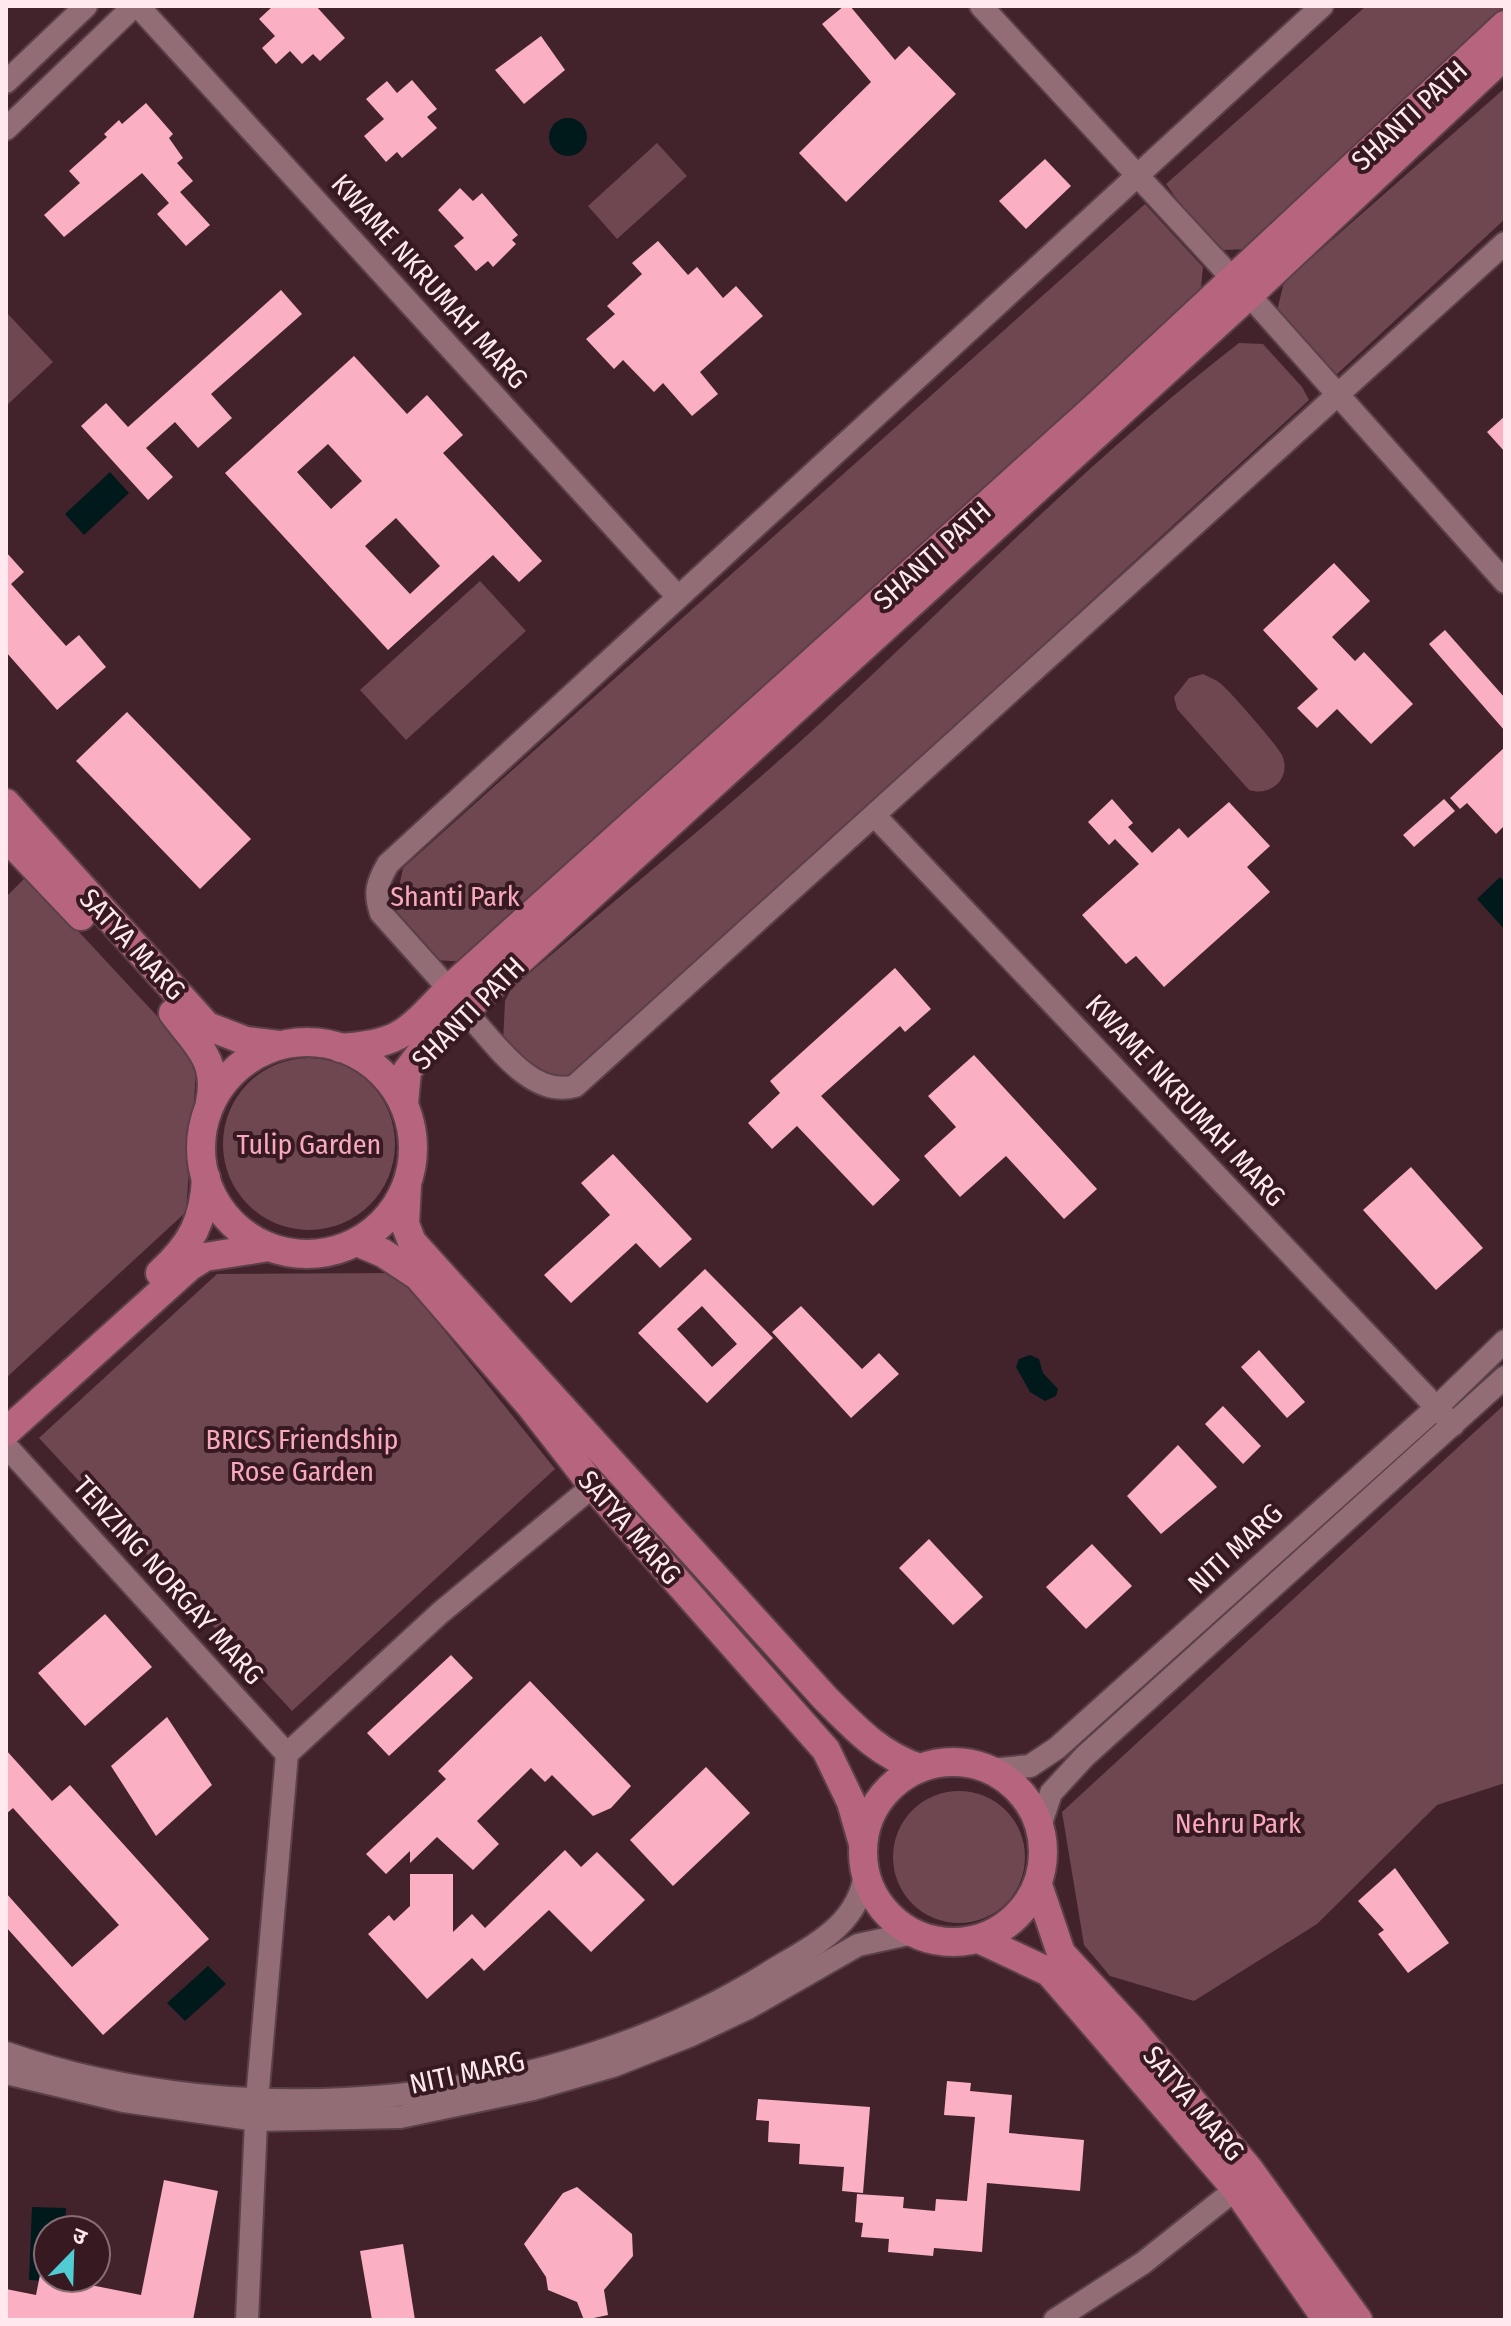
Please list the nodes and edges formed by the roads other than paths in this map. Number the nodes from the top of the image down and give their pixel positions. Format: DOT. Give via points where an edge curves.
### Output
graph roads {
  1 [pos="86,6"];
  2 [pos="136,6"];
  3 [pos="981,6"];
  4 [pos="1322,6"];
  5 [pos="1505,25"];
  6 [pos="1505,55"];
  7 [pos="6,82"];
  8 [pos="6,129"];
  9 [pos="1138,177"];
  10 [pos="1505,243"];
  11 [pos="1241,287"];
  12 [pos="1337,396"];
  13 [pos="1505,582"];
  14 [pos="678,597"];
  15 [pos="6,803"];
  16 [pos="875,816"];
  17 [pos="7,841"];
  18 [pos="457,1000"];
  19 [pos="282,1045"];
  20 [pos="340,1048"];
  21 [pos="404,1104"];
  22 [pos="207,1115"];
  23 [pos="206,1178"];
  24 [pos="407,1186"];
  25 [pos="357,1242"];
  26 [pos="269,1247"];
  27 [pos="1505,1341"];
  28 [pos="1505,1377"];
  29 [pos="1436,1408"];
  30 [pos="6,1413"];
  31 [pos="1453,1425"];
  32 [pos="6,1432"];
  33 [pos="6,1446"];
  34 [pos="593,1486"];
  35 [pos="287,1754"];
  36 [pos="920,1768"];
  37 [pos="990,1770"];
  38 [pos="1040,1826"];
  39 [pos="863,1844"];
  40 [pos="865,1874"];
  41 [pos="1038,1885"];
  42 [pos="913,1933"];
  43 [pos="979,1939"];
  44 [pos="6,2053"];
  45 [pos="6,2073"];
  46 [pos="257,2110"];
  47 [pos="1246,2185"];
  48 [pos="247,2320"];
  49 [pos="1055,2320"];
  50 [pos="1327,2320"];
  51 [pos="1358,2320"];
  1 -- 7 [label="street"];
  2 -- 8 [label="street"];
  2 -- 14 [label="street, KWAME NKRUMAH MARG"];
  3 -- 9 [label="street"];
  4 -- 9 [label="street"];
  5 -- 11 [label="main road, SHANTI PATH"];
  6 -- 11 [label="main road, SHANTI PATH"];
  9 -- 11 [label="street"];
  9 -- 14 [label="street"];
  10 -- 12 [label="street"];
  11 -- 12 [label="street"];
  11 -- 18 [label="main road, SHANTI PATH"];
  12 -- 13 [label="street"];
  12 -- 16 [label="street"];
  14 -- 18 [label="street" via="388,864 378,881 375,898 381,913"];
  15 -- 19 [label="main road, SATYA MARG" via="207,1026 246,1041"];
  16 -- 18 [label="street" via="575,1086 561,1090 535,1081"];
  16 -- 29 [label="street, KWAME NKRUMAH MARG"];
  17 -- 22 [label="main road, SATYA MARG" via="168,1006 203,1050 212,1070"];
  18 -- 20 [label="main road, SHANTI PATH" via="399,1038"];
  18 -- 21 [label="main road, SHANTI PATH" via="407,1071"];
  19 -- 20 [label="main road" via="321,1043"];
  19 -- 22 [label="main road" via="236,1070"];
  20 -- 21 [label="main road" via="378,1069"];
  21 -- 24 [label="main road" via="413,1145"];
  22 -- 23 [label="main road" via="202,1140"];
  23 -- 26 [label="main road" via="229,1219"];
  23 -- 30 [label="main road" via="199,1226 178,1257"];
  24 -- 25 [label="main road" via="387,1218"];
  24 -- 36 [label="main road, SATYA MARG" via="405,1224 412,1242 825,1698 870,1743"];
  25 -- 26 [label="main road" via="323,1253"];
  25 -- 34 [label="main road, SATYA MARG" via="418,1276"];
  26 -- 32 [label="main road" via="214,1255 189,1267"];
  27 -- 29 [label="street, NITI MARG"];
  28 -- 31 [label="street, NITI MARG"];
  29 -- 31 [label="street, KWAME NKRUMAH MARG"];
  29 -- 37 [label="street, NITI MARG" via="1057,1748 1030,1766"];
  31 -- 38 [label="street, NITI MARG" via="1085,1756 1051,1793"];
  33 -- 35 [label="street, TENZING NORGAY MARG"];
  34 -- 35 [label="street" via="440,1613"];
  34 -- 39 [label="main road, SATYA MARG" via="826,1750 851,1802"];
  35 -- 46 [label="street"];
  36 -- 37 [label="main road" via="943,1762"];
  36 -- 39 [label="main road" via="895,1782 876,1804"];
  37 -- 38 [label="main road" via="1026,1798"];
  38 -- 41 [label="main road" via="1044,1861"];
  39 -- 40 [label="main road"];
  40 -- 42 [label="main road" via="882,1908"];
  40 -- 46 [label="street, NITI MARG" via="854,1910 830,1934 757,1980 620,2043 474,2083"];
  41 -- 43 [label="main road" via="1015,1919"];
  41 -- 47 [label="main road, SATYA MARG" via="1061,1953 1133,2031"];
  42 -- 43 [label="main road" via="945,1942"];
  42 -- 46 [label="street, NITI MARG" via="840,1954 689,2036 533,2089 400,2117"];
  43 -- 47 [label="main road, SATYA MARG" via="1049,1972"];
  44 -- 46 [label="street, NITI MARG" via="99,2079"];
  45 -- 46 [label="street, NITI MARG" via="124,2101"];
  46 -- 48 [label="street"];
  47 -- 49 [label="street" via="1143,2263"];
  47 -- 50 [label="main road, SATYA MARG"];
  47 -- 51 [label="main road, SATYA MARG"];
}
